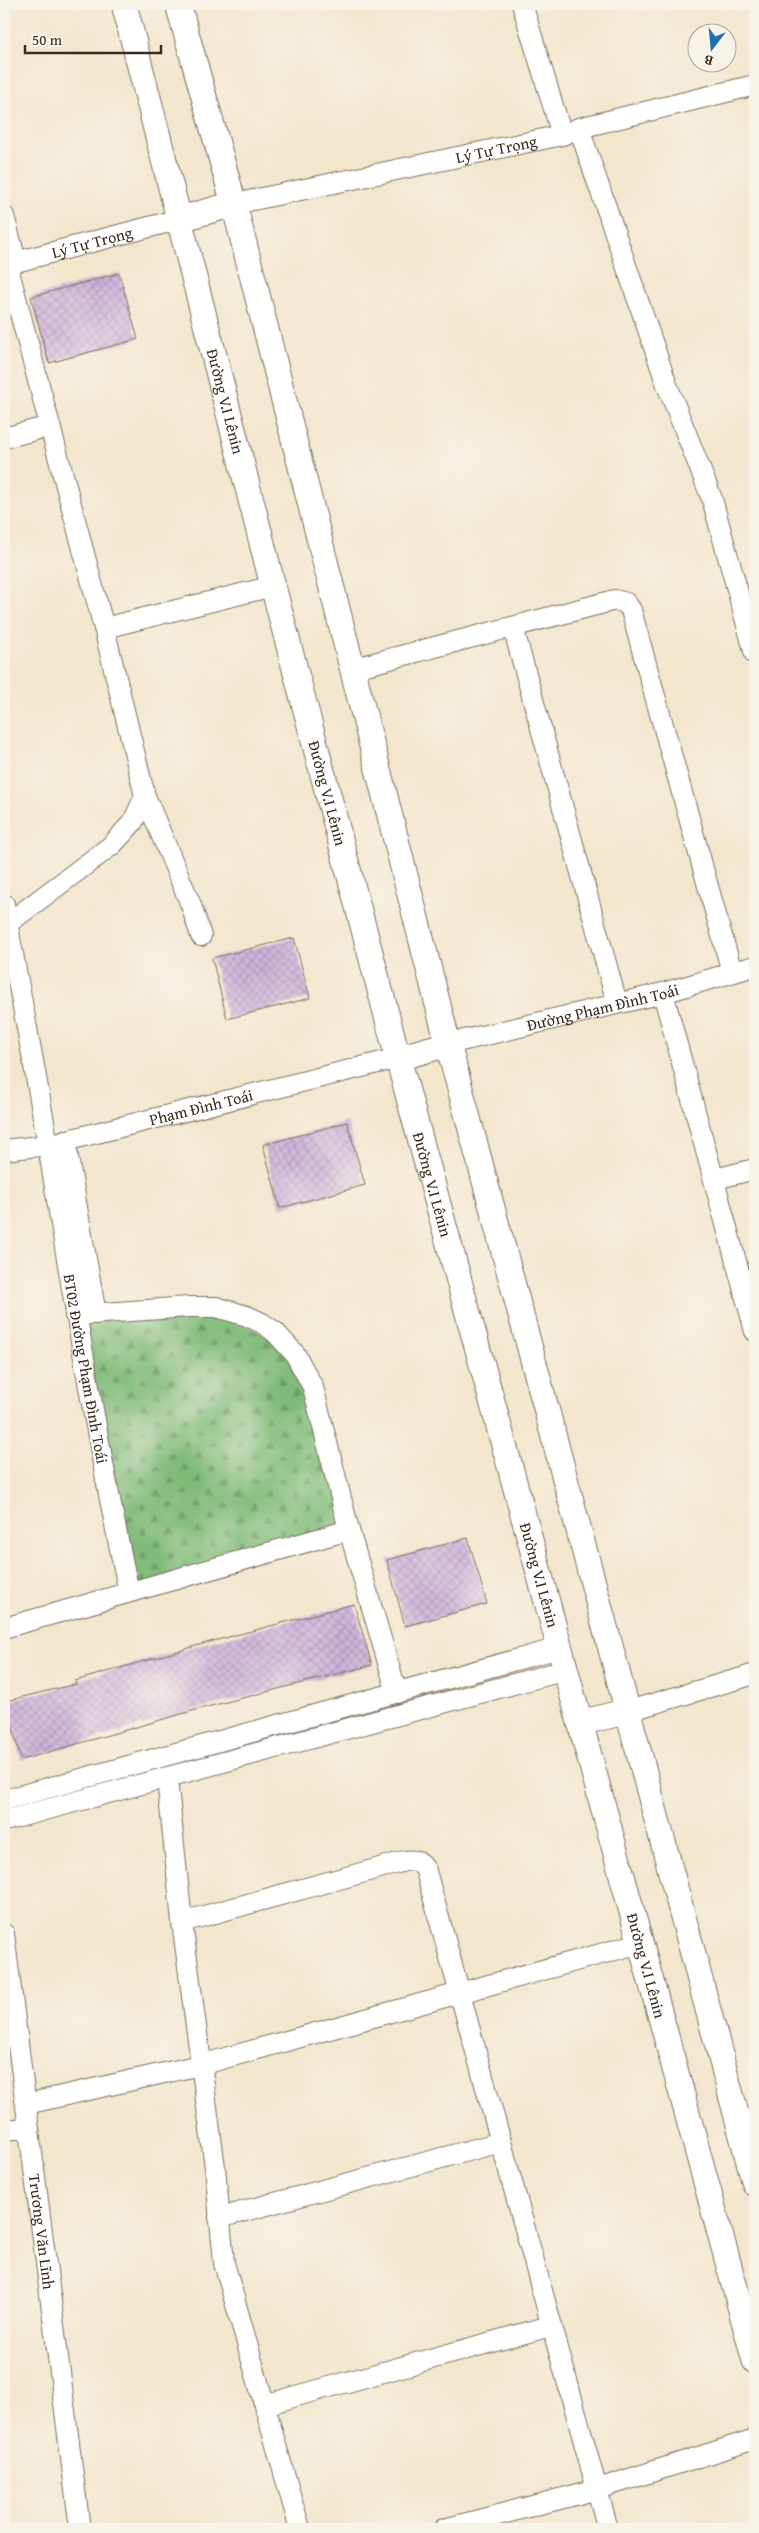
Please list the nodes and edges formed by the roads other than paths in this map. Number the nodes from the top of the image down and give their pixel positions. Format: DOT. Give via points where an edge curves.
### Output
graph roads {
  1 [pos="124,4"];
  2 [pos="178,4"];
  3 [pos="522,4"];
  4 [pos="755,85"];
  5 [pos="570,132"];
  6 [pos="234,204"];
  7 [pos="4,216"];
  8 [pos="180,219"];
  9 [pos="9,263"];
  10 [pos="50,426"];
  11 [pos="4,438"];
  12 [pos="273,586"];
  13 [pos="513,627"];
  14 [pos="104,628"];
  15 [pos="755,654"];
  16 [pos="352,669"];
  17 [pos="144,796"];
  18 [pos="5,914"];
  19 [pos="201,936"];
  20 [pos="755,966"];
  21 [pos="732,972"];
  22 [pos="662,992"];
  23 [pos="616,1003"];
  24 [pos="448,1044"];
  25 [pos="398,1058"];
  26 [pos="57,1142"];
  27 [pos="4,1150"];
  28 [pos="755,1169"];
  29 [pos="715,1179"];
  30 [pos="96,1314"];
  31 [pos="75,1315"];
  32 [pos="755,1331"];
  33 [pos="349,1530"];
  34 [pos="129,1592"];
  35 [pos="4,1628"];
  36 [pos="562,1659"];
  37 [pos="755,1674"];
  38 [pos="398,1693"];
  39 [pos="628,1711"];
  40 [pos="580,1723"];
  41 [pos="167,1778"];
  42 [pos="4,1800"];
  43 [pos="4,1821"];
  44 [pos="182,1922"];
  45 [pos="4,1934"];
  46 [pos="640,1942"];
  47 [pos="462,1993"];
  48 [pos="200,2065"];
  49 [pos="26,2104"];
  50 [pos="28,2128"];
  51 [pos="4,2130"];
  52 [pos="501,2142"];
  53 [pos="755,2184"];
  54 [pos="219,2218"];
  55 [pos="550,2326"];
  56 [pos="755,2361"];
  57 [pos="264,2405"];
  58 [pos="755,2439"];
  59 [pos="598,2488"];
  60 [pos="80,2529"];
  61 [pos="300,2529"];
  62 [pos="444,2529"];
  63 [pos="608,2529"];
  1 -- 8 [label="main road, Đường V.I Lênin"];
  2 -- 6 [label="main road"];
  3 -- 5 [label="street"];
  4 -- 5 [label="street, Lý Tự Trọng"];
  5 -- 6 [label="street, Lý Tự Trọng"];
  5 -- 15 [label="street" via="712,499"];
  6 -- 8 [label="main road"];
  6 -- 16 [label="main road"];
  7 -- 9 [label="street"];
  8 -- 9 [label="street, Lý Tự Trọng"];
  8 -- 12 [label="main road, Đường V.I Lênin"];
  9 -- 10 [label="street"];
  10 -- 11 [label="street"];
  10 -- 14 [label="street"];
  12 -- 14 [label="street"];
  12 -- 25 [label="main road, Đường V.I Lênin"];
  13 -- 16 [label="street"];
  13 -- 21 [label="street" via="615,600 629,606"];
  13 -- 23 [label="street"];
  14 -- 17 [label="street"];
  16 -- 24 [label="main road"];
  17 -- 18 [label="street" via="133,822 112,845"];
  17 -- 19 [label="street"];
  18 -- 26 [label="street"];
  20 -- 21 [label="street, Đường Phạm Đình Toái"];
  21 -- 22 [label="street, Đường Phạm Đình Toái"];
  22 -- 23 [label="street, Đường Phạm Đình Toái"];
  22 -- 29 [label="street"];
  23 -- 24 [label="street, Đường Phạm Đình Toái"];
  24 -- 25 [label="main road"];
  24 -- 39 [label="main road"];
  25 -- 26 [label="street, Phạm Đình Toái"];
  25 -- 36 [label="main road, Đường V.I Lênin"];
  26 -- 27 [label="street, Phạm Đình Toái"];
  26 -- 30 [label="street, BT02 Đường Phạm Đình Toái"];
  26 -- 31 [label="street, BT02 Đường Phạm Đình Toái"];
  28 -- 29 [label="street"];
  29 -- 32 [label="street"];
  30 -- 31 [label="street"];
  30 -- 33 [label="street" via="216,1307 247,1316 275,1332 296,1354 313,1387"];
  31 -- 34 [label="street, BT02 Đường Phạm Đình Toái"];
  33 -- 34 [label="street"];
  33 -- 38 [label="street"];
  34 -- 35 [label="street"];
  36 -- 38 [label="street"];
  36 -- 40 [label="main road, Đường V.I Lênin"];
  36 -- 41 [label="street"];
  37 -- 39 [label="street"];
  38 -- 42 [label="street"];
  39 -- 40 [label="main road"];
  39 -- 53 [label="main road"];
  40 -- 46 [label="main road, Đường V.I Lênin"];
  41 -- 43 [label="street"];
  41 -- 44 [label="street"];
  44 -- 47 [label="street" via="412,1860 422,1864 426,1871"];
  44 -- 48 [label="street"];
  45 -- 49 [label="street, Trương Văn Lĩnh"];
  46 -- 47 [label="street"];
  46 -- 56 [label="main road, Đường V.I Lênin"];
  47 -- 48 [label="street"];
  47 -- 52 [label="street"];
  48 -- 49 [label="street"];
  48 -- 54 [label="street"];
  49 -- 50 [label="street, Trương Văn Lĩnh"];
  50 -- 51 [label="street"];
  50 -- 60 [label="street, Trương Văn Lĩnh"];
  52 -- 54 [label="street"];
  52 -- 55 [label="street"];
  54 -- 57 [label="street" via="224,2264"];
  55 -- 57 [label="street"];
  55 -- 59 [label="street"];
  57 -- 61 [label="street"];
  58 -- 59 [label="street"];
  59 -- 62 [label="street"];
  59 -- 63 [label="street"];
}
